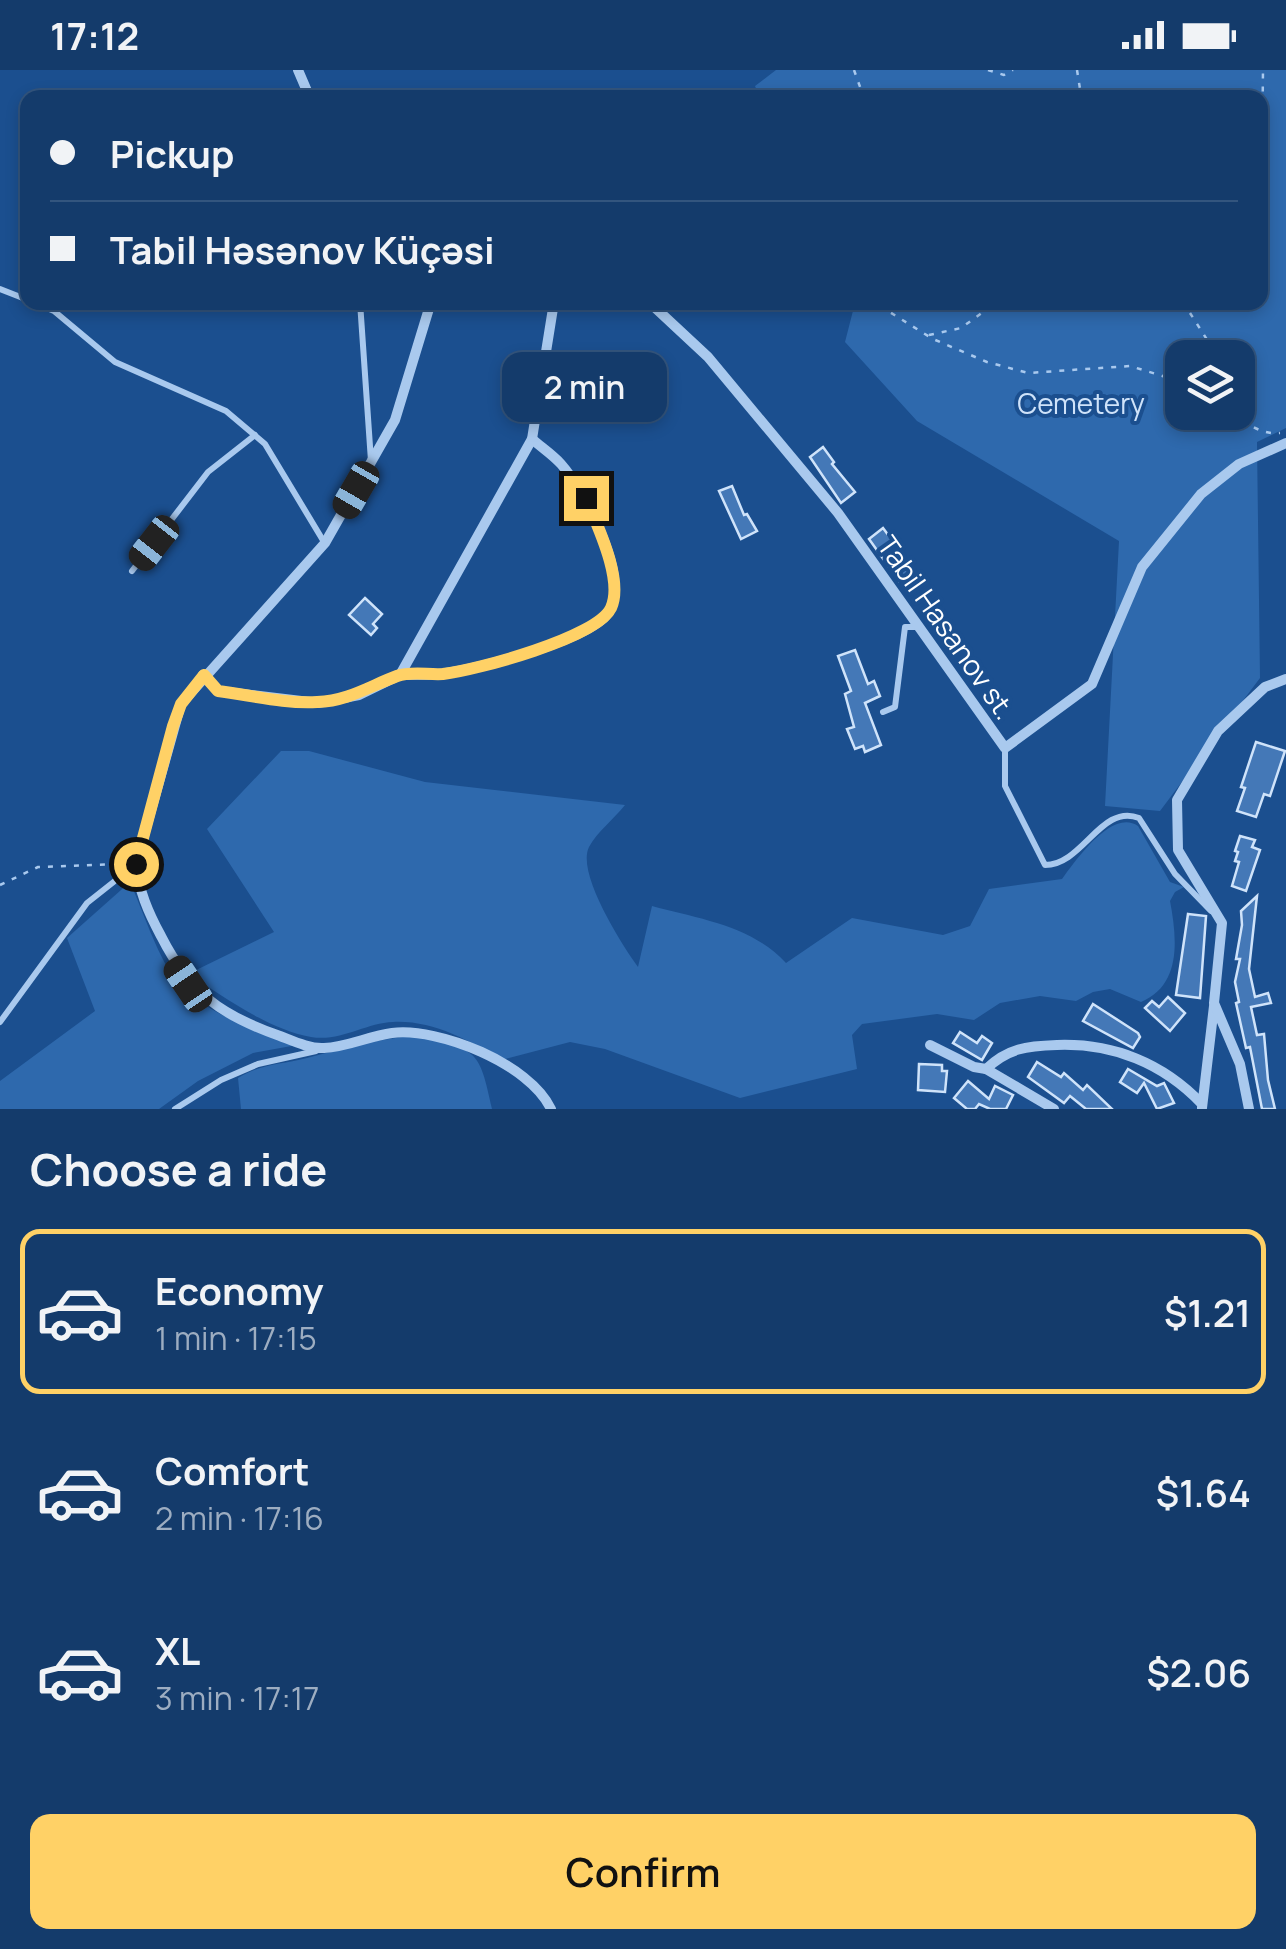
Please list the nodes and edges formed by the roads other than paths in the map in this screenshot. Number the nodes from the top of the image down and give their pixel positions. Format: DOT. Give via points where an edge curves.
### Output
graph roads {
  1 [pos="52,310"];
  2 [pos="361,310"];
  3 [pos="429,310"];
  4 [pos="553,310"];
  5 [pos="658,310"];
  6 [pos="255,436"];
  7 [pos="532,439"];
  8 [pos="1286,442"];
  9 [pos="371,464"];
  10 [pos="325,543"];
  11 [pos="132,571"];
  12 [pos="924,629"];
  13 [pos="204,675"];
  14 [pos="400,675"];
  15 [pos="1286,679"];
  16 [pos="883,712"];
  17 [pos="1005,748"];
  18 [pos="136,864"];
  19 [pos="1222,923"];
  20 [pos="1214,1003"];
  21 [pos="0,1022"];
  22 [pos="930,1044"];
  23 [pos="322,1049"];
  24 [pos="986,1069"];
  25 [pos="1202,1107"];
  26 [pos="175,1109"];
  27 [pos="551,1109"];
  28 [pos="1054,1109"];
  29 [pos="1249,1109"];
  1 -- 6 [label="lane" via="115,362 226,410"];
  2 -- 9 [label="lane"];
  3 -- 9 [label="street" via="395,420"];
  4 -- 7 [label="street"];
  5 -- 12 [label="street, Tabil Hasanov st." via="708,357"];
  6 -- 10 [label="lane"];
  6 -- 11 [label="lane" via="208,472"];
  7 -- 14 [label="street"];
  7 -- 14 [label="street" via="586,498 604,538 613,580 608,614 587,630 525,654 445,674"];
  8 -- 17 [label="street, Tabil Hasanov st." via="1239,464 1202,494 1142,567 1092,684"];
  9 -- 10 [label="street"];
  10 -- 13 [label="street"];
  12 -- 16 [label="lane" via="905,627 895,707"];
  12 -- 17 [label="street, Tabil Hasanov st."];
  13 -- 14 [label="street" via="218,691 318,702 360,695"];
  13 -- 18 [label="street" via="173,726"];
  15 -- 19 [label="street" via="1265,686 1218,731 1177,800 1178,850"];
  17 -- 19 [label="lane" via="1005,786 1045,865 1073,857 1110,820 1129,814 1139,818 1175,874"];
  18 -- 21 [label="lane" via="87,903"];
  18 -- 23 [label="street" via="139,891 188,984 253,1027"];
  19 -- 20 [label="street"];
  20 -- 25 [label="street"];
  20 -- 29 [label="street" via="1240,1064"];
  22 -- 24 [label="street"];
  23 -- 26 [label="lane" via="258,1064"];
  23 -- 27 [label="street" via="393,1032 447,1037 504,1064"];
  24 -- 25 [label="street" via="1014,1048 1082,1043 1170,1074"];
  24 -- 28 [label="street"];
}
